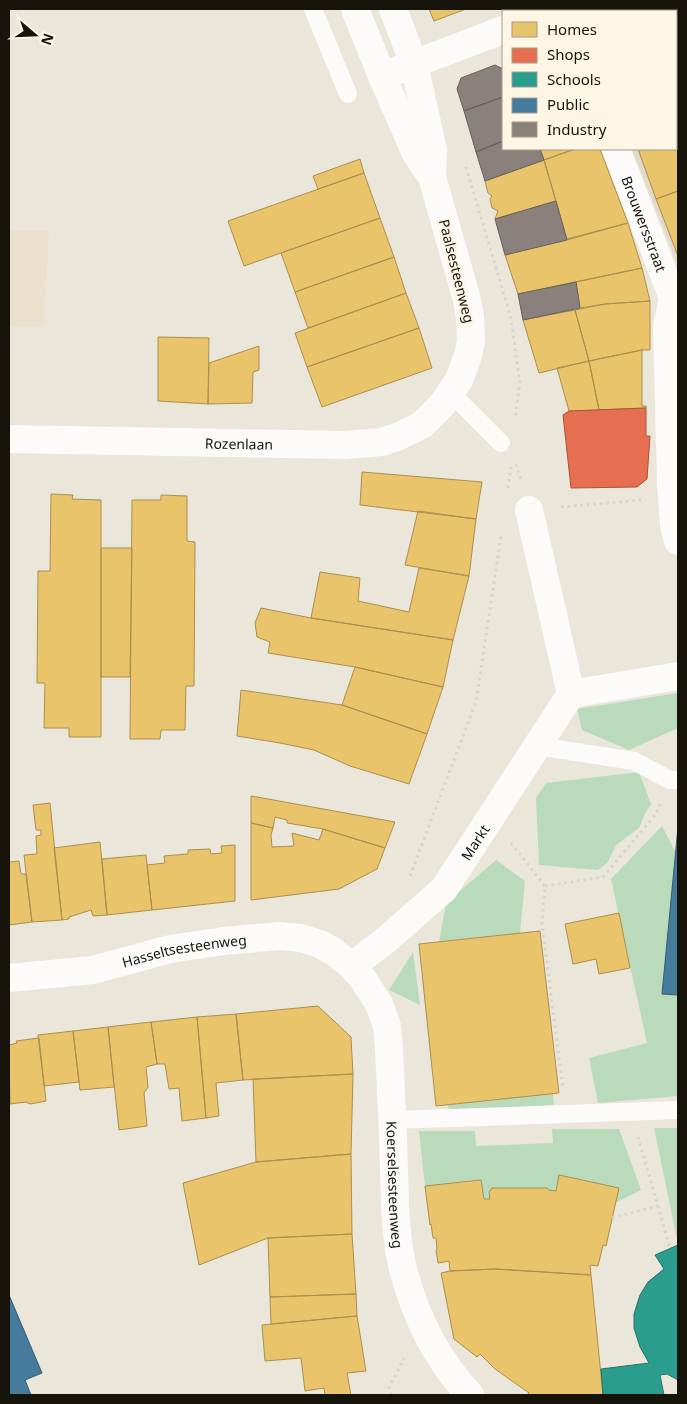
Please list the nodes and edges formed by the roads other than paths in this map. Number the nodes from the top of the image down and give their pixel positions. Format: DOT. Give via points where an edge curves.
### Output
graph roads {
  1 [pos="313,9"];
  2 [pos="355,9"];
  3 [pos="393,9"];
  4 [pos="502,30"];
  5 [pos="414,64"];
  6 [pos="382,76"];
  7 [pos="348,94"];
  8 [pos="616,150"];
  9 [pos="432,177"];
  10 [pos="676,297"];
  11 [pos="451,393"];
  12 [pos="9,440"];
  13 [pos="501,443"];
  14 [pos="529,510"];
  15 [pos="678,542"];
  16 [pos="678,676"];
  17 [pos="571,694"];
  18 [pos="537,746"];
  19 [pos="674,780"];
  20 [pos="352,966"];
  21 [pos="9,978"];
  22 [pos="678,1110"];
  23 [pos="393,1120"];
  24 [pos="470,1395"];
  1 -- 7 [label="lane"];
  2 -- 6 [label="street, Paalsesteenweg"];
  3 -- 5 [label="street, Paalsesteenweg"];
  4 -- 5 [label="street"];
  5 -- 6 [label="street"];
  5 -- 9 [label="street, Paalsesteenweg" via="434,150"];
  6 -- 9 [label="street, Paalsesteenweg" via="416,154"];
  8 -- 10 [label="street, Brouwersstraat"];
  9 -- 11 [label="street, Paalsesteenweg" via="470,318 468,355"];
  10 -- 15 [label="street" via="667,327 672,497"];
  11 -- 12 [label="street, Rozenlaan" via="422,424 382,442 345,445"];
  11 -- 13 [label="lane"];
  14 -- 17 [label="street"];
  16 -- 17 [label="street"];
  17 -- 18 [label="street, Markt"];
  18 -- 19 [label="lane" via="634,761"];
  18 -- 20 [label="street, Markt" via="444,889"];
  20 -- 21 [label="street, Hasseltsesteenweg" via="320,944 278,936 170,949 93,970"];
  20 -- 23 [label="street, Koerselsesteenweg" via="379,1004 386,1026"];
  22 -- 23 [label="lane"];
  23 -- 24 [label="street, Koerselsesteenweg" via="396,1224 403,1268 418,1315 435,1348"];
}
